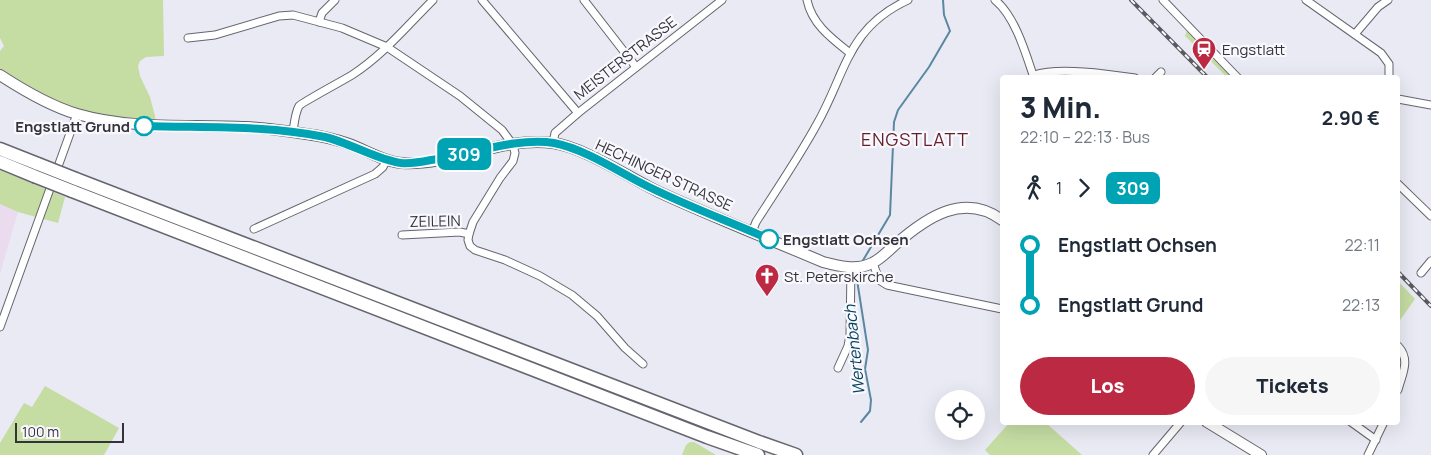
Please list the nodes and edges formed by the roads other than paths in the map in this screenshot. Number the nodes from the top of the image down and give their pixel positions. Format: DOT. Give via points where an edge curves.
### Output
graph roads {
  1 [pos="335,0"];
  2 [pos="433,0"];
  3 [pos="482,0"];
  4 [pos="584,0"];
  5 [pos="722,0"];
  6 [pos="806,0"];
  7 [pos="908,0"];
  8 [pos="995,0"];
  9 [pos="1163,0"];
  10 [pos="1306,0"];
  11 [pos="1388,0"];
  12 [pos="319,22"];
  13 [pos="1355,34"];
  14 [pos="188,38"];
  15 [pos="387,47"];
  16 [pos="850,53"];
  17 [pos="636,67"];
  18 [pos="1162,72"];
  19 [pos="0,75"];
  20 [pos="1034,75"];
  21 [pos="1038,75"];
  22 [pos="1110,75"];
  23 [pos="1158,75"];
  24 [pos="1235,75"];
  25 [pos="1389,75"];
  26 [pos="1400,98"];
  27 [pos="1431,104"];
  28 [pos="578,113"];
  29 [pos="77,114"];
  30 [pos="293,132"];
  31 [pos="553,143"];
  32 [pos="513,145"];
  33 [pos="0,149"];
  34 [pos="387,159"];
  35 [pos="0,162"];
  36 [pos="36,170"];
  37 [pos="74,185"];
  38 [pos="1400,186"];
  39 [pos="1431,216"];
  40 [pos="1000,219"];
  41 [pos="254,229"];
  42 [pos="752,232"];
  43 [pos="469,234"];
  44 [pos="402,235"];
  45 [pos="1431,261"];
  46 [pos="869,264"];
  47 [pos="851,267"];
  48 [pos="1421,273"];
  49 [pos="1000,309"];
  50 [pos="0,327"];
  51 [pos="1400,348"];
  52 [pos="643,364"];
  53 [pos="838,368"];
  54 [pos="1400,384"];
  55 [pos="1179,425"];
  56 [pos="1212,425"];
  57 [pos="1355,425"];
  58 [pos="1383,425"];
  59 [pos="1376,440"];
  60 [pos="1254,453"];
  61 [pos="758,455"];
  62 [pos="796,455"];
  63 [pos="1153,455"];
  64 [pos="1368,455"];
  1 -- 12 [label="street" via="322,13"];
  2 -- 15 [label="street"];
  3 -- 28 [label="street"];
  4 -- 17 [label="street"];
  5 -- 17 [label="street, MEISTERSTRASSE"];
  6 -- 16 [label="street" via="814,21"];
  7 -- 16 [label="street" via="881,15"];
  8 -- 20 [label="street" via="1012,22"];
  9 -- 24 [label="street"];
  10 -- 13 [label="street"];
  11 -- 13 [label="street"];
  12 -- 14 [label="street" via="284,15 214,35"];
  12 -- 15 [label="street"];
  13 -- 25 [label="street" via="1386,58"];
  15 -- 30 [label="street" via="354,74 303,102 299,106"];
  15 -- 32 [label="street" via="460,96 502,130"];
  16 -- 42 [label="street" via="818,122"];
  17 -- 28 [label="street, MEISTERSTRASSE"];
  18 -- 23 [label="street"];
  19 -- 29 [label="street, HECHINGER STRASSE" via="39,98"];
  21 -- 22 [label="street" via="1049,72"];
  26 -- 27 [label="street"];
  28 -- 31 [label="street, MEISTERSTRASSE" via="555,133"];
  29 -- 30 [label="street, HECHINGER STRASSE" via="156,126 246,127"];
  29 -- 50 [label="street"];
  30 -- 34 [label="street, HECHINGER STRASSE" via="347,143"];
  31 -- 32 [label="street, HECHINGER STRASSE"];
  31 -- 42 [label="street, HECHINGER STRASSE" via="588,155 669,196"];
  32 -- 34 [label="street, HECHINGER STRASSE" via="419,162 401,163"];
  32 -- 43 [label="street" via="513,161 479,212"];
  33 -- 36 [label="highway"];
  34 -- 41 [label="street" via="375,174"];
  35 -- 36 [label="highway"];
  36 -- 37 [label="highway, bridge"];
  37 -- 61 [label="highway"];
  37 -- 62 [label="highway"];
  38 -- 39 [label="street"];
  40 -- 46 [label="street" via="981,210 947,210 919,226"];
  42 -- 47 [label="street, HECHINGER STRASSE" via="823,262"];
  43 -- 44 [label="street, ZEILEIN"];
  43 -- 52 [label="street" via="468,240 475,250 540,276 572,296 597,316"];
  45 -- 48 [label="street"];
  46 -- 47 [label="street, HECHINGER STRASSE"];
  46 -- 49 [label="street" via="879,280 887,285"];
  47 -- 53 [label="street" via="850,335"];
  51 -- 54 [label="street" via="1406,364"];
  55 -- 63 [label="street"];
  56 -- 60 [label="street"];
  57 -- 59 [label="street"];
  58 -- 59 [label="street"];
  59 -- 64 [label="street"];
}
